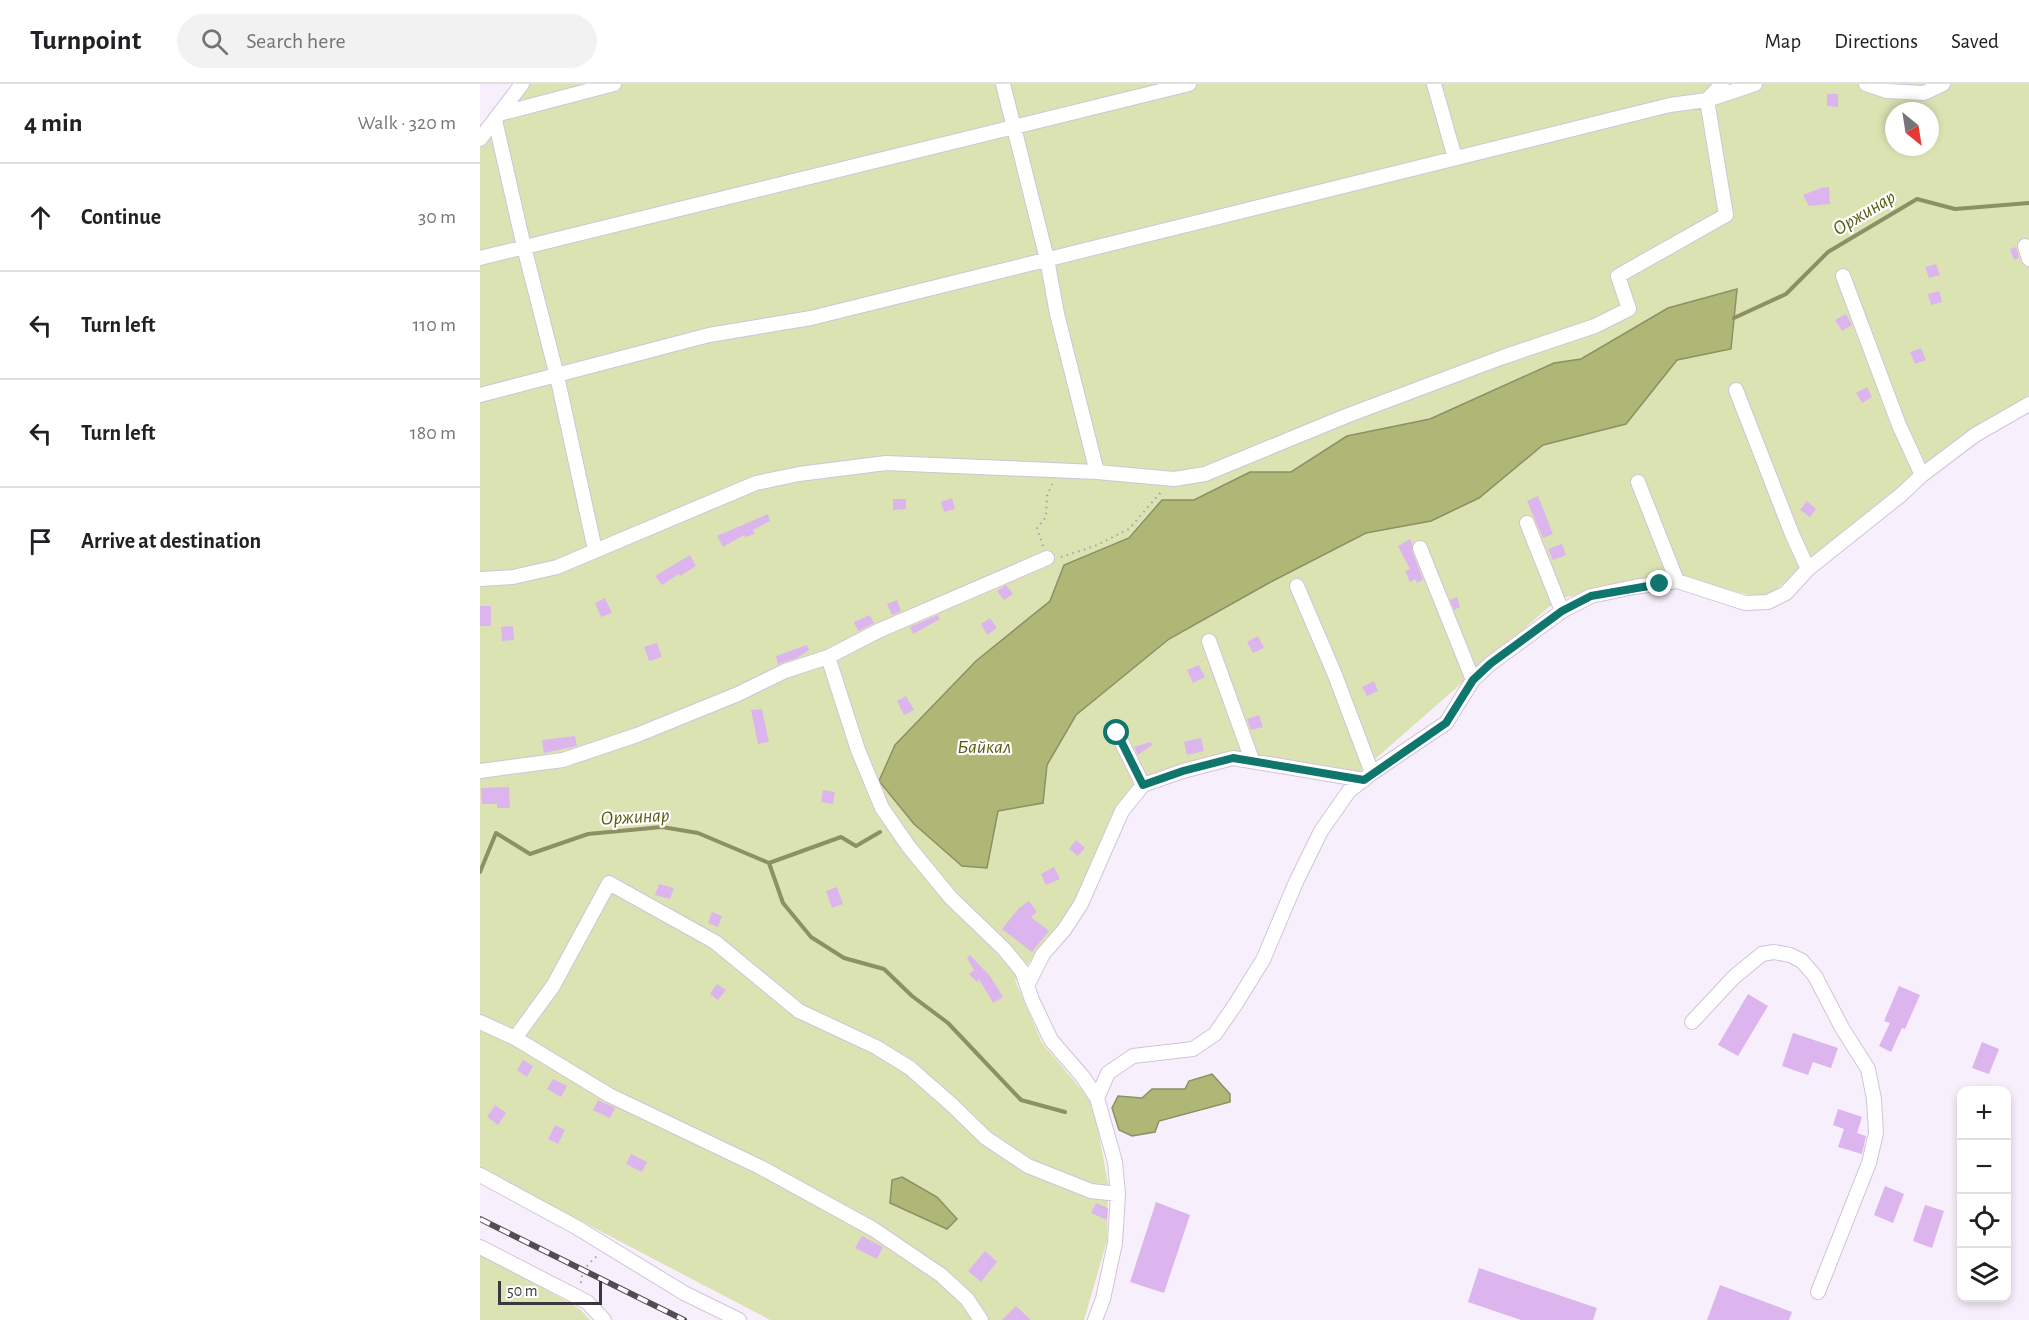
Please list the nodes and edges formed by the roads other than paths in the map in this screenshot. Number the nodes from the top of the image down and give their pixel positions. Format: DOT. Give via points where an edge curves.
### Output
graph roads {
  1 [pos="522,84"];
  2 [pos="614,84"];
  3 [pos="1003,84"];
  4 [pos="1189,84"];
  5 [pos="1434,84"];
  6 [pos="1722,84"];
  7 [pos="1755,84"];
  8 [pos="1866,84"];
  9 [pos="1943,84"];
  10 [pos="1707,100"];
  11 [pos="497,117"];
  12 [pos="1013,127"];
  13 [pos="480,139"];
  14 [pos="1455,158"];
  15 [pos="524,247"];
  16 [pos="480,258"];
  17 [pos="1047,259"];
  18 [pos="1843,276"];
  19 [pos="557,376"];
  20 [pos="1736,390"];
  21 [pos="480,395"];
  22 [pos="2029,404"];
  23 [pos="1097,471"];
  24 [pos="1922,475"];
  25 [pos="1638,482"];
  26 [pos="1527,523"];
  27 [pos="1420,548"];
  28 [pos="595,550"];
  29 [pos="1047,558"];
  30 [pos="1808,569"];
  31 [pos="480,579"];
  32 [pos="1677,581"];
  33 [pos="1297,586"];
  34 [pos="1562,611"];
  35 [pos="1209,641"];
  36 [pos="828,657"];
  37 [pos="1473,680"];
  38 [pos="1117,733"];
  39 [pos="1252,760"];
  40 [pos="480,771"];
  41 [pos="1368,776"];
  42 [pos="1143,785"];
  43 [pos="1027,986"];
  44 [pos="480,1022"];
  45 [pos="1692,1022"];
  46 [pos="516,1038"];
  47 [pos="1097,1098"];
  48 [pos="480,1175"];
  49 [pos="1118,1194"];
  50 [pos="480,1247"];
  51 [pos="1818,1292"];
  52 [pos="604,1320"];
  53 [pos="739,1320"];
  54 [pos="981,1320"];
  55 [pos="1095,1320"];
  1 -- 11 [label="street"];
  2 -- 11 [label="street"];
  3 -- 12 [label="street"];
  4 -- 12 [label="street"];
  5 -- 14 [label="street"];
  6 -- 10 [label="street"];
  7 -- 10 [label="street"];
  8 -- 9 [label="street" via="1887,91 1924,93"];
  10 -- 14 [label="street" via="1670,105"];
  10 -- 23 [label="street" via="1726,215 1618,276 1629,309 1595,326 1346,416 1205,474 1174,479"];
  11 -- 13 [label="street"];
  11 -- 15 [label="street"];
  12 -- 15 [label="street"];
  12 -- 17 [label="street"];
  14 -- 17 [label="street"];
  15 -- 16 [label="street"];
  15 -- 19 [label="street"];
  17 -- 19 [label="street" via="812,318 709,335"];
  17 -- 23 [label="street"];
  18 -- 24 [label="street"];
  19 -- 21 [label="street"];
  19 -- 28 [label="street"];
  20 -- 30 [label="street"];
  22 -- 24 [label="street" via="1975,435"];
  23 -- 28 [label="street" via="886,463 799,474 756,483"];
  24 -- 30 [label="street"];
  25 -- 32 [label="street"];
  26 -- 34 [label="street"];
  27 -- 37 [label="street"];
  28 -- 31 [label="street" via="557,567 513,577"];
  29 -- 36 [label="street" via="878,631"];
  30 -- 32 [label="street" via="1786,593 1768,602 1745,603"];
  32 -- 34 [label="street" via="1591,596"];
  33 -- 41 [label="street" via="1335,675"];
  34 -- 37 [label="street"];
  35 -- 39 [label="street"];
  36 -- 40 [label="street" via="785,671 637,735 563,760"];
  36 -- 43 [label="street" via="858,750 882,808 951,898 1023,971"];
  37 -- 41 [label="street" via="1446,723"];
  38 -- 42 [label="street"];
  39 -- 41 [label="street"];
  39 -- 42 [label="street" via="1233,758"];
  41 -- 47 [label="street" via="1348,791 1321,831 1263,960 1215,1034 1193,1049 1133,1056 1108,1073"];
  42 -- 43 [label="street" via="1122,811 1081,904 1043,954"];
  43 -- 47 [label="street" via="1051,1040"];
  44 -- 46 [label="street"];
  45 -- 51 [label="street" via="1734,977 1762,954 1790,955 1802,961 1815,976 1868,1069 1876,1133 1869,1163"];
  46 -- 49 [label="street" via="553,986 609,883 715,942 799,1011 876,1047 910,1068 986,1138 1028,1166 1091,1191"];
  46 -- 54 [label="street" via="609,1095 760,1167 873,1230 941,1275 967,1299"];
  47 -- 49 [label="street" via="1115,1162"];
  48 -- 53 [label="street" via="576,1227 684,1293"];
  49 -- 55 [label="street" via="1115,1243"];
  50 -- 52 [label="street" via="587,1302"];
}
